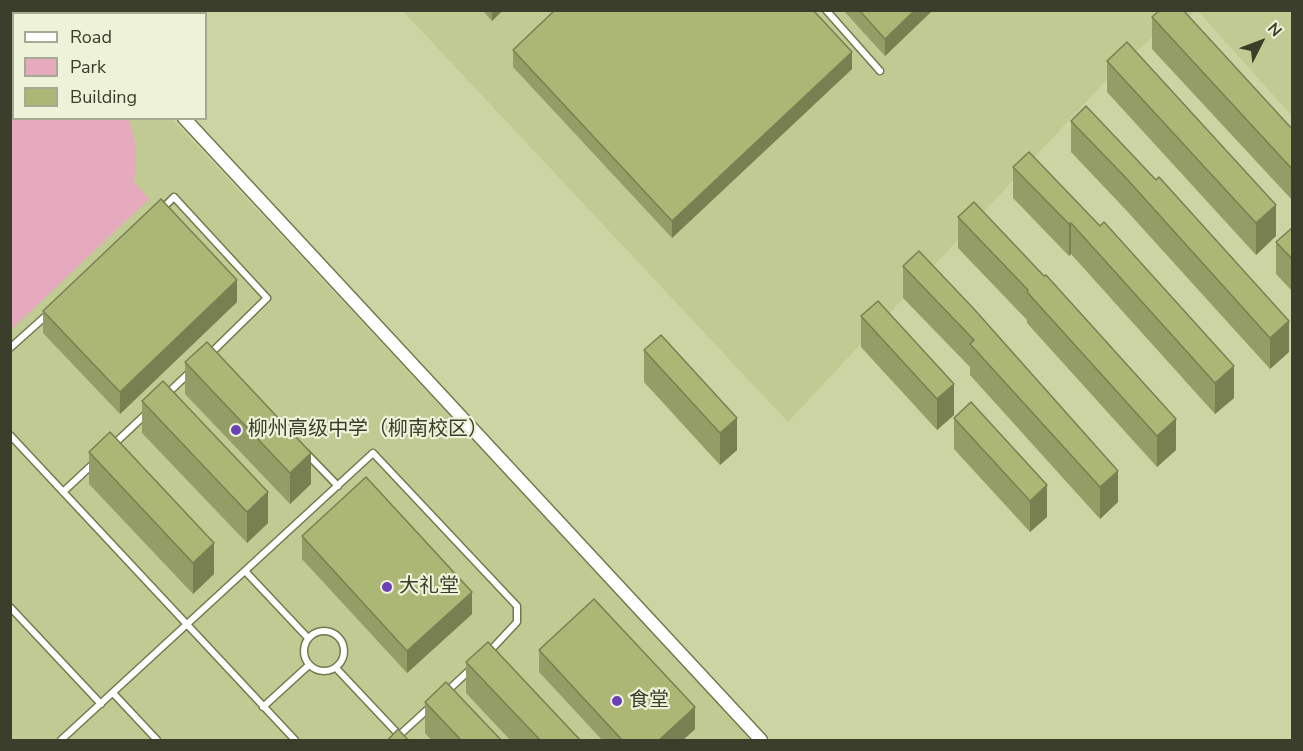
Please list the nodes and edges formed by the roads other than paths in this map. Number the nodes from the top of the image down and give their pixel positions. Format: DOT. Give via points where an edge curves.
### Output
graph roads {
  1 [pos="826,10"];
  2 [pos="880,71"];
  3 [pos="186,120"];
  4 [pos="157,213"];
  5 [pos="54,309"];
  6 [pos="10,348"];
  7 [pos="212,352"];
  8 [pos="203,360"];
  9 [pos="219,360"];
  10 [pos="194,368"];
  11 [pos="159,401"];
  12 [pos="151,410"];
  13 [pos="10,435"];
  14 [pos="298,444"];
  15 [pos="107,451"];
  16 [pos="98,459"];
  17 [pos="338,486"];
  18 [pos="63,492"];
  19 [pos="245,571"];
  20 [pos="10,607"];
  21 [pos="187,625"];
  22 [pos="308,638"];
  23 [pos="491,650"];
  24 [pos="482,658"];
  25 [pos="498,658"];
  26 [pos="309,665"];
  27 [pos="474,666"];
  28 [pos="336,668"];
  29 [pos="112,693"];
  30 [pos="441,697"];
  31 [pos="101,704"];
  32 [pos="433,705"];
  33 [pos="263,707"];
  34 [pos="397,738"];
  35 [pos="61,741"];
  36 [pos="157,741"];
  37 [pos="295,741"];
  38 [pos="761,741"];
  1 -- 2 [label="lane"];
  3 -- 38 [label="street"];
  4 -- 7 [label="lane" via="174,197 267,298"];
  5 -- 6 [label="lane"];
  7 -- 8 [label="lane"];
  7 -- 9 [label="lane"];
  10 -- 11 [label="lane"];
  12 -- 15 [label="lane"];
  13 -- 18 [label="lane"];
  14 -- 17 [label="lane"];
  16 -- 18 [label="lane"];
  17 -- 19 [label="lane"];
  17 -- 23 [label="lane" via="373,453 518,606 517,622"];
  18 -- 21 [label="lane"];
  19 -- 21 [label="lane"];
  19 -- 22 [label="lane"];
  20 -- 31 [label="lane"];
  21 -- 29 [label="lane"];
  21 -- 33 [label="lane"];
  22 -- 26 [label="lane" via="304,656"];
  22 -- 28 [label="lane" via="321,631 340,638 344,657"];
  23 -- 24 [label="lane"];
  23 -- 25 [label="lane"];
  26 -- 28 [label="lane" via="324,672"];
  26 -- 33 [label="lane"];
  27 -- 30 [label="lane"];
  28 -- 34 [label="lane"];
  29 -- 31 [label="lane"];
  29 -- 36 [label="lane"];
  31 -- 35 [label="lane"];
  32 -- 34 [label="lane"];
  33 -- 37 [label="lane"];
}
